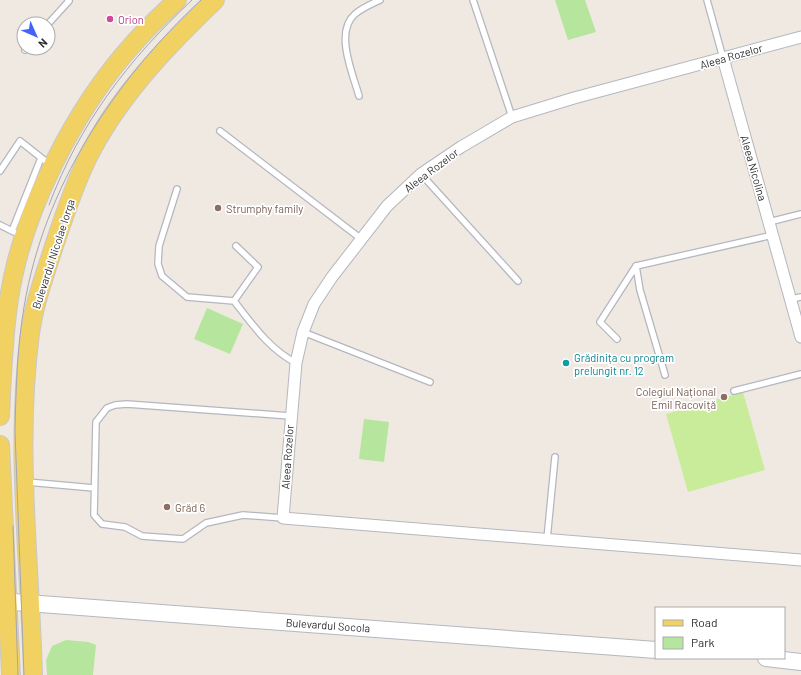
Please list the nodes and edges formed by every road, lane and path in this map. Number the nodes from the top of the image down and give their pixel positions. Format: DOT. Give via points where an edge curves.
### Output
graph roads {
  1 [pos="68,0"];
  2 [pos="177,0"];
  3 [pos="215,0"];
  4 [pos="380,0"];
  5 [pos="473,0"];
  6 [pos="707,0"];
  7 [pos="55,16"];
  8 [pos="801,37"];
  9 [pos="723,58"];
  10 [pos="359,96"];
  11 [pos="512,117"];
  12 [pos="220,131"];
  13 [pos="47,161"];
  14 [pos="0,171"];
  15 [pos="421,174"];
  16 [pos="177,189"];
  17 [pos="801,214"];
  18 [pos="769,222"];
  19 [pos="0,226"];
  20 [pos="17,235"];
  21 [pos="773,235"];
  22 [pos="360,238"];
  23 [pos="236,246"];
  24 [pos="636,266"];
  25 [pos="518,280"];
  26 [pos="5,297"];
  27 [pos="796,298"];
  28 [pos="234,301"];
  29 [pos="303,332"];
  30 [pos="801,337"];
  31 [pos="617,339"];
  32 [pos="296,363"];
  33 [pos="801,374"];
  34 [pos="665,375"];
  35 [pos="430,382"];
  36 [pos="734,391"];
  37 [pos="0,416"];
  38 [pos="290,416"];
  39 [pos="0,445"];
  40 [pos="555,457"];
  41 [pos="25,482"];
  42 [pos="94,488"];
  43 [pos="283,518"];
  44 [pos="547,539"];
  45 [pos="801,560"];
  46 [pos="4,602"];
  47 [pos="29,604"];
  48 [pos="655,650"];
  49 [pos="775,659"];
  50 [pos="801,662"];
  51 [pos="11,675"];
  52 [pos="33,675"];
  1 -- 7 [label="lane"];
  2 -- 13 [label="main road" via="133,43"];
  3 -- 41 [label="main road, Bulevardul Nicolae Iorga" via="138,80 87,159 71,198 37,297 30,332 25,398"];
  4 -- 10 [label="lane" via="354,14 345,32 344,41"];
  5 -- 11 [label="lane"];
  6 -- 9 [label="lane, Aleea Nicolina"];
  8 -- 9 [label="street, Aleea Rozelor"];
  9 -- 11 [label="street, Aleea Rozelor"];
  9 -- 18 [label="street, Aleea Nicolina"];
  11 -- 15 [label="street, Aleea Rozelor"];
  12 -- 22 [label="lane"];
  13 -- 14 [label="lane" via="20,141"];
  13 -- 20 [label="main road"];
  15 -- 22 [label="street, Aleea Rozelor" via="387,206"];
  15 -- 25 [label="lane"];
  16 -- 28 [label="lane" via="159,246 158,264 162,276 187,297"];
  17 -- 18 [label="lane"];
  18 -- 21 [label="street, Aleea Nicolina"];
  19 -- 20 [label="lane"];
  20 -- 26 [label="main road"];
  21 -- 24 [label="lane"];
  21 -- 27 [label="street, Aleea Nicolina"];
  22 -- 29 [label="street, Aleea Rozelor" via="314,304"];
  23 -- 28 [label="lane" via="258,267"];
  24 -- 31 [label="lane" via="600,322"];
  24 -- 34 [label="lane" via="640,290"];
  26 -- 37 [label="main road"];
  27 -- 30 [label="street, Aleea Nicolina"];
  28 -- 32 [label="lane" via="264,339 283,356"];
  29 -- 32 [label="street, Aleea Rozelor"];
  29 -- 35 [label="lane"];
  32 -- 38 [label="street, Aleea Rozelor"];
  33 -- 36 [label="lane"];
  38 -- 42 [label="lane" via="114,405 107,408 96,422"];
  38 -- 43 [label="street, Aleea Rozelor"];
  39 -- 46 [label="main road"];
  40 -- 44 [label="lane"];
  41 -- 42 [label="lane"];
  41 -- 47 [label="main road, Bulevardul Nicolae Iorga"];
  42 -- 43 [label="lane" via="94,515 102,524 125,527 142,536 183,539 206,523 243,515"];
  43 -- 44 [label="street"];
  44 -- 45 [label="street"];
  46 -- 47 [label="main road, Bulevardul Socola"];
  46 -- 51 [label="main road"];
  47 -- 48 [label="main road, Bulevardul Socola"];
  47 -- 52 [label="main road, Bulevardul Nicolae Iorga"];
  49 -- 50 [label="main road"];
}
